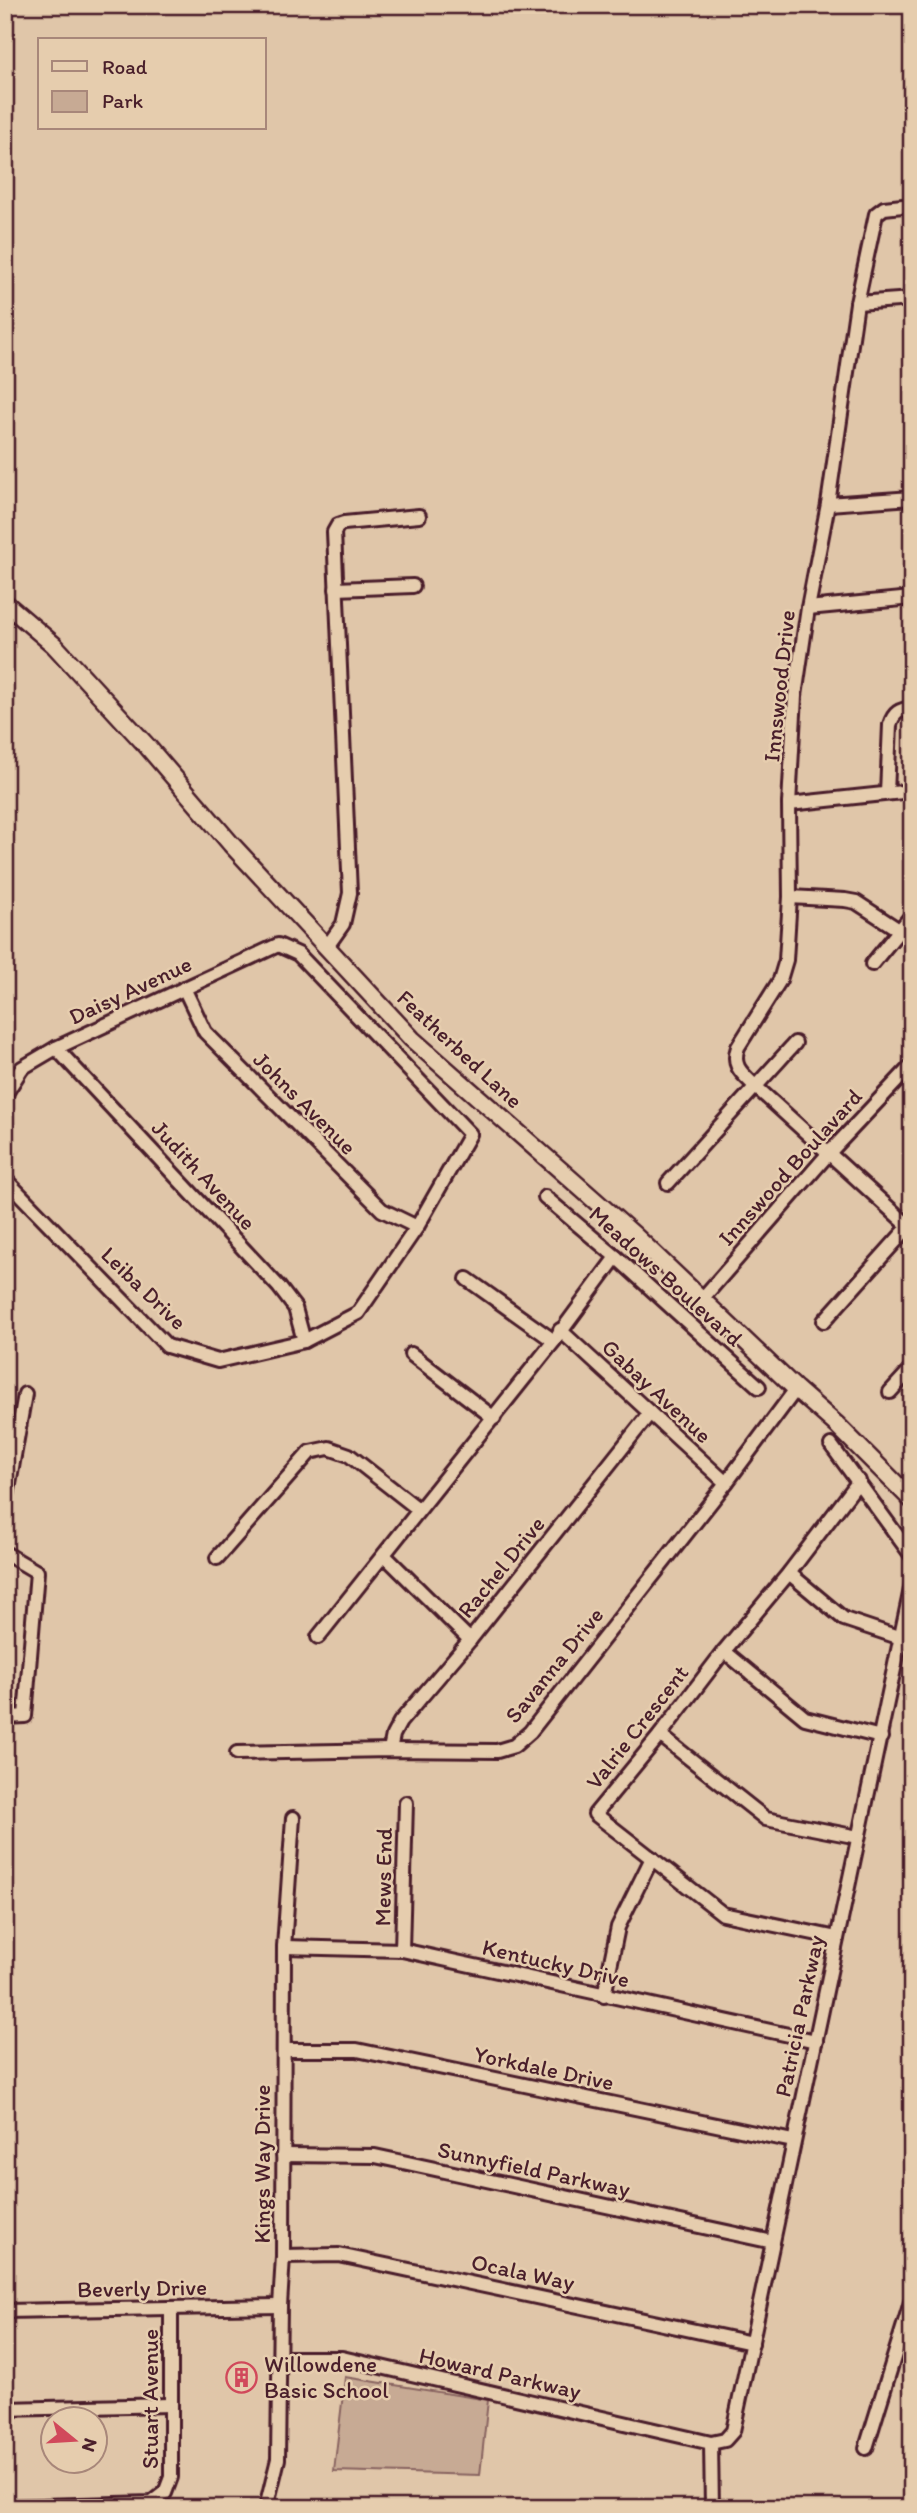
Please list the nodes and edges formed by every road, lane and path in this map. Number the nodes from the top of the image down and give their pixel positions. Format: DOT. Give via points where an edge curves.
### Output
graph roads {
  1 [pos="912,205"];
  2 [pos="912,299"];
  3 [pos="857,303"];
  4 [pos="912,498"];
  5 [pos="828,504"];
  6 [pos="419,516"];
  7 [pos="413,586"];
  8 [pos="336,589"];
  9 [pos="912,598"];
  10 [pos="5,603"];
  11 [pos="808,608"];
  12 [pos="912,708"];
  13 [pos="912,791"];
  14 [pos="887,793"];
  15 [pos="789,804"];
  16 [pos="790,897"];
  17 [pos="912,915"];
  18 [pos="899,930"];
  19 [pos="326,948"];
  20 [pos="872,964"];
  21 [pos="184,988"];
  22 [pos="389,1015"];
  23 [pos="370,1030"];
  24 [pos="795,1043"];
  25 [pos="56,1048"];
  26 [pos="912,1065"];
  27 [pos="756,1087"];
  28 [pos="5,1095"];
  29 [pos="829,1153"];
  30 [pos="5,1179"];
  31 [pos="668,1183"];
  32 [pos="545,1197"];
  33 [pos="911,1226"];
  34 [pos="417,1227"];
  35 [pos="615,1257"];
  36 [pos="467,1279"];
  37 [pos="702,1299"];
  38 [pos="824,1321"];
  39 [pos="557,1336"];
  40 [pos="304,1341"];
  41 [pos="411,1354"];
  42 [pos="912,1368"];
  43 [pos="759,1387"];
  44 [pos="796,1389"];
  45 [pos="890,1392"];
  46 [pos="24,1394"];
  47 [pos="650,1413"];
  48 [pos="494,1418"];
  49 [pos="831,1445"];
  50 [pos="10,1449"];
  51 [pos="859,1481"];
  52 [pos="726,1483"];
  53 [pos="912,1500"];
  54 [pos="5,1507"];
  55 [pos="418,1509"];
  56 [pos="5,1553"];
  57 [pos="384,1555"];
  58 [pos="912,1556"];
  59 [pos="217,1558"];
  60 [pos="789,1573"];
  61 [pos="912,1584"];
  62 [pos="318,1637"];
  63 [pos="901,1638"];
  64 [pos="470,1640"];
  65 [pos="724,1651"];
  66 [pos="5,1717"];
  67 [pos="660,1735"];
  68 [pos="881,1737"];
  69 [pos="390,1750"];
  70 [pos="237,1753"];
  71 [pos="405,1804"];
  72 [pos="293,1818"];
  73 [pos="858,1837"];
  74 [pos="652,1858"];
  75 [pos="836,1938"];
  76 [pos="284,1947"];
  77 [pos="402,1951"];
  78 [pos="604,1996"];
  79 [pos="816,2041"];
  80 [pos="284,2050"];
  81 [pos="793,2141"];
  82 [pos="284,2155"];
  83 [pos="773,2242"];
  84 [pos="283,2256"];
  85 [pos="912,2299"];
  86 [pos="280,2306"];
  87 [pos="171,2309"];
  88 [pos="5,2311"];
  89 [pos="752,2343"];
  90 [pos="279,2358"];
  91 [pos="170,2405"];
  92 [pos="5,2409"];
  93 [pos="711,2443"];
  94 [pos="866,2448"];
  95 [pos="5,2507"];
  96 [pos="266,2508"];
  97 [pos="712,2508"];
  1 -- 3 [label="street, Innswood Drive" via="884,208 876,214"];
  2 -- 3 [label="street"];
  3 -- 5 [label="street, Innswood Drive"];
  4 -- 5 [label="street"];
  5 -- 11 [label="street, Innswood Drive"];
  6 -- 8 [label="street" via="338,525 334,532"];
  7 -- 8 [label="street"];
  8 -- 19 [label="street" via="350,893 343,924"];
  9 -- 11 [label="street"];
  10 -- 19 [label="main road, Featherbed Lane" via="54,645"];
  11 -- 15 [label="street, Innswood Drive" via="795,696"];
  12 -- 14 [label="street" via="898,711 890,725"];
  13 -- 14 [label="street"];
  14 -- 15 [label="street"];
  15 -- 16 [label="street, Innswood Drive"];
  16 -- 18 [label="street" via="856,902"];
  16 -- 27 [label="street, Innswood Drive" via="786,960 780,980 734,1058"];
  17 -- 18 [label="street"];
  18 -- 20 [label="street"];
  19 -- 22 [label="main road, Featherbed Lane"];
  21 -- 23 [label="street, Daisy Avenue" via="278,944 298,954"];
  21 -- 25 [label="street, Daisy Avenue"];
  21 -- 34 [label="street, Johns Avenue" via="205,1032 382,1210"];
  22 -- 23 [label="street"];
  22 -- 37 [label="main road, Featherbed Lane"];
  23 -- 34 [label="street, Leiba Drive" via="470,1134"];
  24 -- 27 [label="street"];
  25 -- 28 [label="street, Daisy Avenue" via="22,1068"];
  25 -- 40 [label="street, Judith Avenue" via="279,1287 295,1308"];
  26 -- 29 [label="street, Innswood Boulavard"];
  27 -- 29 [label="street, Innswood Drive"];
  27 -- 31 [label="street"];
  29 -- 33 [label="street, Innswood Drive"];
  29 -- 37 [label="street, Innswood Boulavard"];
  30 -- 40 [label="street, Leiba Drive" via="167,1346 218,1361"];
  32 -- 35 [label="street, Meadows Boulevard"];
  33 -- 38 [label="street"];
  34 -- 40 [label="street, Leiba Drive" via="358,1312"];
  35 -- 39 [label="street"];
  35 -- 43 [label="street, Meadows Boulevard"];
  36 -- 39 [label="street, Gabay Avenue"];
  37 -- 44 [label="main road, Featherbed Lane"];
  39 -- 47 [label="street, Gabay Avenue"];
  39 -- 48 [label="street"];
  41 -- 48 [label="street"];
  42 -- 45 [label="street"];
  44 -- 52 [label="street, Savanna Drive"];
  44 -- 53 [label="main road, Featherbed Lane"];
  46 -- 50 [label="street"];
  47 -- 52 [label="street, Gabay Avenue"];
  47 -- 64 [label="street, Rachel Drive"];
  48 -- 55 [label="street"];
  49 -- 51 [label="street"];
  50 -- 54 [label="street"];
  51 -- 58 [label="street"];
  51 -- 60 [label="street, Valrie Crescent"];
  52 -- 69 [label="street, Savanna Drive" via="530,1732 514,1746 497,1751"];
  55 -- 57 [label="street"];
  55 -- 59 [label="street" via="349,1455 329,1448 310,1452"];
  56 -- 66 [label="street" via="37,1572 25,1716"];
  57 -- 62 [label="street"];
  57 -- 64 [label="street"];
  60 -- 63 [label="street" via="844,1619"];
  60 -- 65 [label="street, Valrie Crescent"];
  61 -- 63 [label="street, Patricia Parkway"];
  63 -- 68 [label="street, Patricia Parkway"];
  64 -- 69 [label="street, Rachel Drive" via="400,1721"];
  65 -- 67 [label="street, Valrie Crescent"];
  65 -- 68 [label="street" via="805,1718"];
  67 -- 73 [label="street" via="766,1819"];
  67 -- 74 [label="street, Valrie Crescent" via="595,1814"];
  68 -- 73 [label="street, Patricia Parkway"];
  69 -- 70 [label="street, Savanna Drive"];
  71 -- 77 [label="street, Mews End"];
  72 -- 76 [label="street, Kings Way Drive"];
  73 -- 75 [label="street, Patricia Parkway"];
  74 -- 75 [label="street, Valrie Crescent" via="723,1914"];
  74 -- 78 [label="street" via="618,1927"];
  75 -- 79 [label="street, Patricia Parkway"];
  76 -- 77 [label="street, Kentucky Drive"];
  76 -- 80 [label="street, Kings Way Drive"];
  77 -- 78 [label="street, Kentucky Drive"];
  78 -- 79 [label="street, Kentucky Drive"];
  79 -- 81 [label="street, Patricia Parkway"];
  80 -- 81 [label="street, Yorkdale Drive" via="357,2050"];
  80 -- 82 [label="street, Kings Way Drive"];
  81 -- 83 [label="street, Patricia Parkway"];
  82 -- 83 [label="street, Sunnyfield Parkway" via="374,2156"];
  82 -- 84 [label="street, Kings Way Drive"];
  83 -- 89 [label="street, Patricia Parkway"];
  84 -- 86 [label="street, Kings Way Drive"];
  84 -- 89 [label="street, Ocala Way" via="339,2255"];
  85 -- 94 [label="street"];
  86 -- 87 [label="street, Beverly Drive"];
  86 -- 90 [label="street, Kings Way Drive"];
  87 -- 88 [label="street, Beverly Drive"];
  87 -- 91 [label="street, Stuart Avenue"];
  89 -- 93 [label="street, Patricia Parkway" via="733,2431 725,2440"];
  90 -- 93 [label="street, Howard Parkway" via="342,2358"];
  90 -- 96 [label="street, Kings Way Drive" via="278,2459"];
  91 -- 92 [label="street"];
  91 -- 95 [label="street, Stuart Avenue" via="171,2477 165,2493 152,2503"];
  93 -- 97 [label="street"];
}
